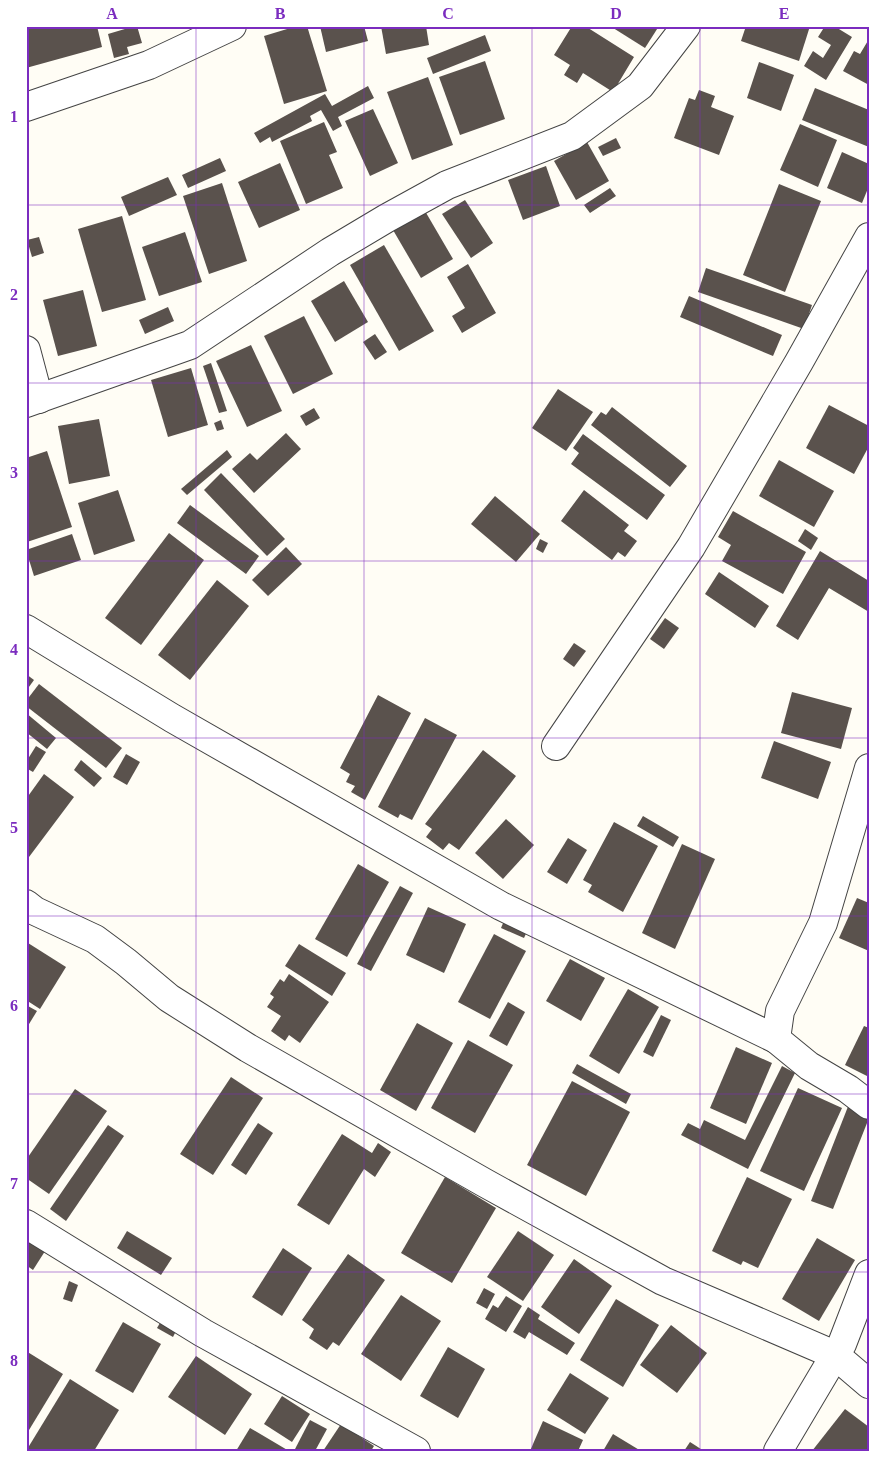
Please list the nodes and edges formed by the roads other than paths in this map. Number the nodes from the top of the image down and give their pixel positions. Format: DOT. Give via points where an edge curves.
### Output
graph roads {
  1 [pos="232,26"];
  2 [pos="686,26"];
  3 [pos="26,107"];
  4 [pos="869,237"];
  5 [pos="26,350"];
  6 [pos="33,401"];
  7 [pos="26,629"];
  8 [pos="556,746"];
  9 [pos="869,768"];
  10 [pos="26,904"];
  11 [pos="776,1039"];
  12 [pos="869,1105"];
  13 [pos="26,1224"];
  14 [pos="869,1274"];
  15 [pos="834,1355"];
  16 [pos="869,1384"];
  17 [pos="416,1451"];
  18 [pos="778,1451"];
  1 -- 3 [label="street" via="149,65"];
  2 -- 6 [label="street" via="640,86 572,136 447,185 330,252 190,345"];
  4 -- 8 [label="street" via="691,547"];
  5 -- 6 [label="street"];
  7 -- 11 [label="street" via="172,718 501,906"];
  9 -- 11 [label="street" via="823,923 780,1011"];
  10 -- 15 [label="street" via="95,939 169,998 248,1048 494,1187 663,1281"];
  11 -- 12 [label="street" via="809,1066"];
  13 -- 17 [label="street" via="203,1333"];
  14 -- 15 [label="street" via="842,1344"];
  15 -- 16 [label="street"];
  15 -- 18 [label="street"];
}
